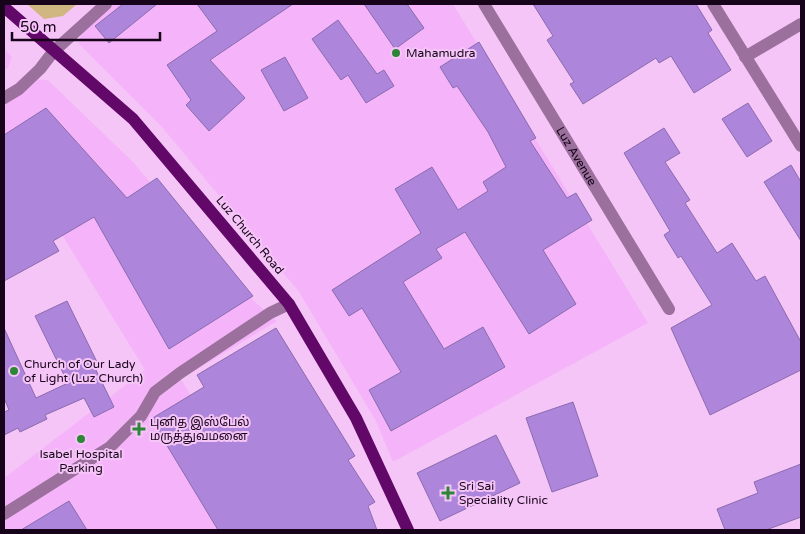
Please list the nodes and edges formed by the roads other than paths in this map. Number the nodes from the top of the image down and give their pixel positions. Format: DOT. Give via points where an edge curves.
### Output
graph roads {
  1 [pos="106,4"];
  2 [pos="484,4"];
  3 [pos="713,4"];
  4 [pos="4,7"];
  5 [pos="801,24"];
  6 [pos="53,52"];
  7 [pos="745,56"];
  8 [pos="4,98"];
  9 [pos="801,146"];
  10 [pos="289,304"];
  11 [pos="669,309"];
  12 [pos="4,514"];
  13 [pos="408,530"];
  1 -- 6 [label="street"];
  2 -- 11 [label="street, Luz Avenue"];
  3 -- 7 [label="street"];
  4 -- 6 [label="main road, Luz Church Road"];
  5 -- 7 [label="street"];
  6 -- 8 [label="street" via="33,76"];
  6 -- 10 [label="main road, Luz Church Road" via="133,119"];
  7 -- 9 [label="street"];
  10 -- 12 [label="street" via="270,313 180,373 155,392 141,416 110,447"];
  10 -- 13 [label="main road, Luz Church Road" via="356,418"];
}
